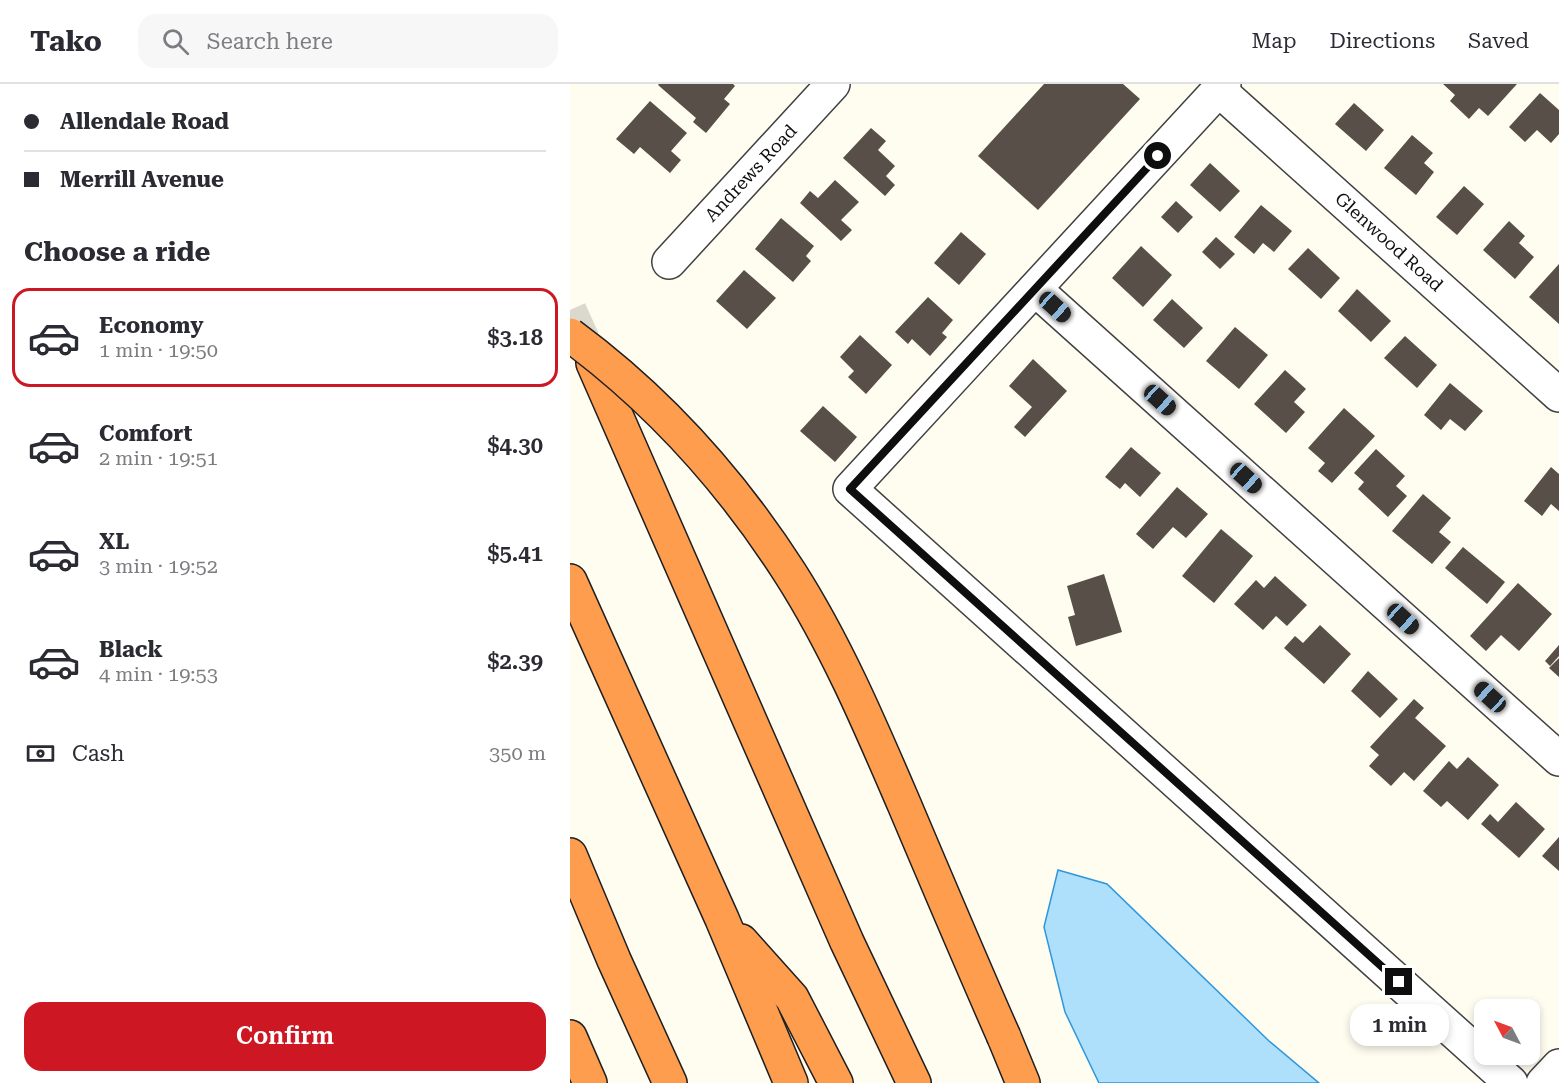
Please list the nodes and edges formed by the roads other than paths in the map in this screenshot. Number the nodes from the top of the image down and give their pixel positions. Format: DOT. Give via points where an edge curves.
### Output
graph roads {
  1 [pos="833,84"];
  2 [pos="1221,87"];
  3 [pos="669,262"];
  4 [pos="1035,289"];
  5 [pos="570,335"];
  6 [pos="593,363"];
  7 [pos="1559,395"];
  8 [pos="570,580"];
  9 [pos="1559,759"];
  10 [pos="570,855"];
  11 [pos="722,919"];
  12 [pos="570,1037"];
  13 [pos="1559,1066"];
  14 [pos="590,1083"];
  15 [pos="670,1083"];
  16 [pos="791,1083"];
  17 [pos="836,1083"];
  18 [pos="914,1083"];
  19 [pos="1023,1083"];
  20 [pos="1511,1083"];
  21 [pos="1543,1083"];
  1 -- 3 [label="street, Andrews Road"];
  2 -- 4 [label="street"];
  2 -- 7 [label="street, Glenwood Road"];
  4 -- 9 [label="street"];
  4 -- 20 [label="street" via="850,489"];
  5 -- 19 [label="highway, bridge" via="634,387 703,455 790,573 867,719"];
  6 -- 18 [label="highway" via="846,942"];
  8 -- 11 [label="highway"];
  10 -- 15 [label="highway"];
  11 -- 16 [label="highway"];
  11 -- 17 [label="highway" via="792,998"];
  12 -- 14 [label="highway"];
  13 -- 21 [label="street"];
}
